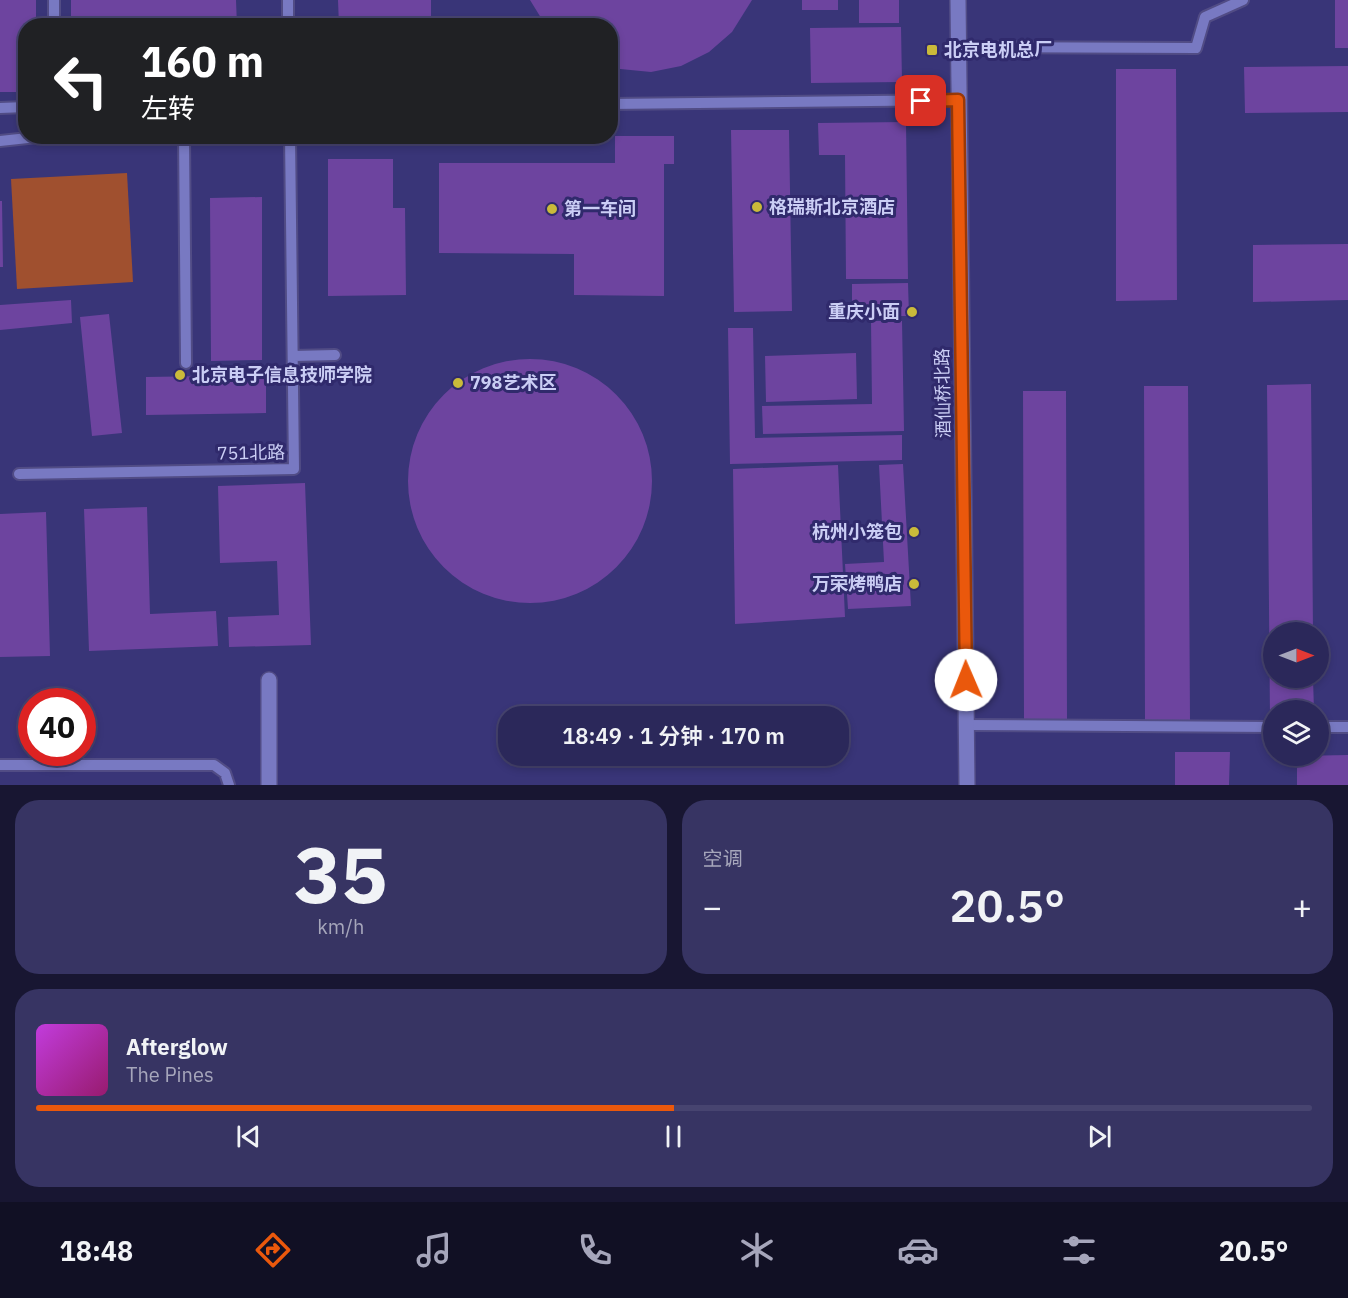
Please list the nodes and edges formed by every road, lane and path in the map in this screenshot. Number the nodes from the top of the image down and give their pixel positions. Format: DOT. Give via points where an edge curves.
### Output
graph roads {
  1 [pos="54,0"];
  2 [pos="288,0"];
  3 [pos="958,0"];
  4 [pos="1243,0"];
  5 [pos="54,18"];
  6 [pos="288,18"];
  7 [pos="958,47"];
  8 [pos="958,100"];
  9 [pos="618,104"];
  10 [pos="18,107"];
  11 [pos="0,108"];
  12 [pos="18,139"];
  13 [pos="0,141"];
  14 [pos="184,144"];
  15 [pos="290,144"];
  16 [pos="335,355"];
  17 [pos="293,356"];
  18 [pos="186,363"];
  19 [pos="20,474"];
  20 [pos="269,680"];
  21 [pos="967,725"];
  22 [pos="1263,727"];
  23 [pos="1329,727"];
  24 [pos="1348,727"];
  25 [pos="0,765"];
  26 [pos="229,785"];
  27 [pos="269,785"];
  28 [pos="967,785"];
  1 -- 5 [label="lane"];
  2 -- 6 [label="lane"];
  3 -- 7 [label="street, 酒仙桥北路"];
  4 -- 7 [label="lane" via="1205,17 1196,48"];
  7 -- 8 [label="street, 酒仙桥北路"];
  8 -- 9 [label="lane"];
  8 -- 21 [label="street, 酒仙桥北路"];
  10 -- 11 [label="lane"];
  12 -- 13 [label="lane"];
  14 -- 18 [label="lane"];
  15 -- 17 [label="lane, 751北路"];
  16 -- 17 [label="lane"];
  17 -- 19 [label="lane, 751北路" via="294,469"];
  20 -- 27 [label="street"];
  21 -- 22 [label="lane"];
  21 -- 28 [label="street, 酒仙桥北路"];
  23 -- 24 [label="lane"];
  25 -- 26 [label="lane" via="214,765 225,773"];
}
